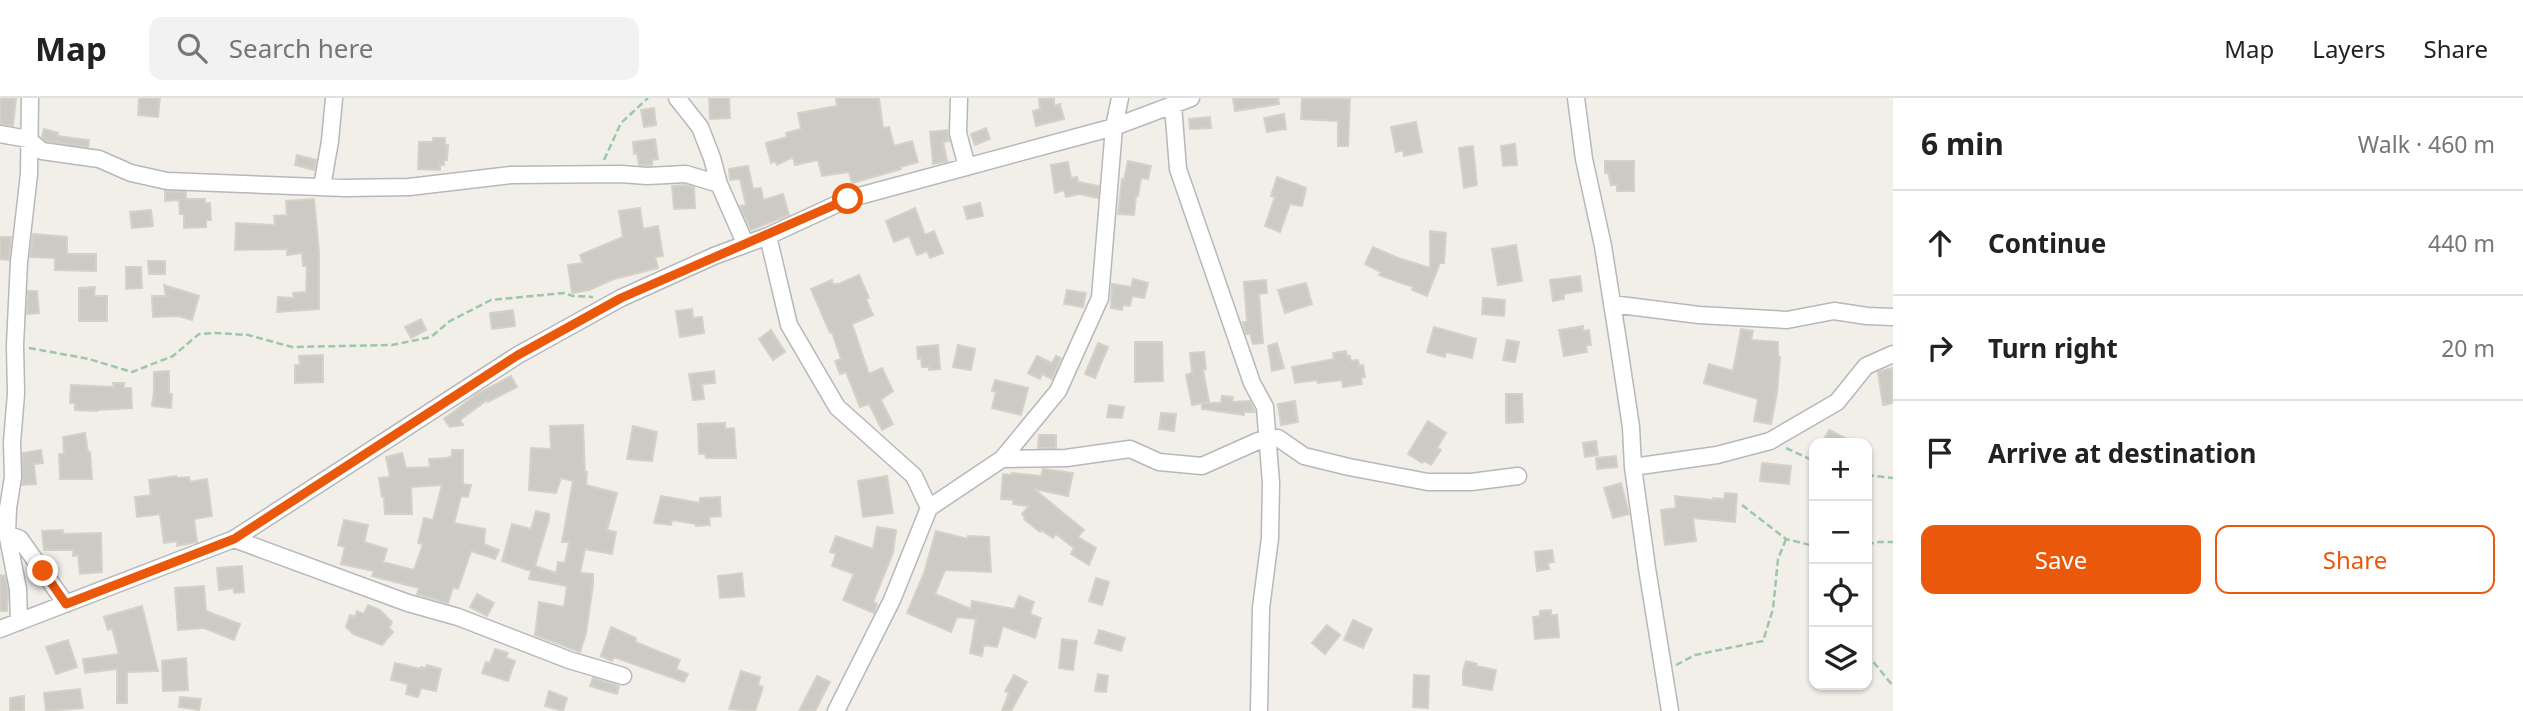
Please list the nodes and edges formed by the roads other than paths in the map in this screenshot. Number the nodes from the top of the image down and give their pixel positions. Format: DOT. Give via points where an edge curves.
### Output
graph roads {
  1 [pos="30,98"];
  2 [pos="334,98"];
  3 [pos="677,98"];
  4 [pos="959,98"];
  5 [pos="1120,98"];
  6 [pos="1191,98"];
  7 [pos="1576,98"];
  8 [pos="1173,105"];
  9 [pos="1114,127"];
  10 [pos="0,134"];
  11 [pos="28,139"];
  12 [pos="967,167"];
  13 [pos="719,184"];
  14 [pos="322,187"];
  15 [pos="768,236"];
  16 [pos="745,243"];
  17 [pos="1612,304"];
  18 [pos="1893,317"];
  19 [pos="1893,354"];
  20 [pos="1269,439"];
  21 [pos="1002,459"];
  22 [pos="1633,467"];
  23 [pos="1518,476"];
  24 [pos="929,508"];
  25 [pos="4,532"];
  26 [pos="234,539"];
  27 [pos="66,604"];
  28 [pos="19,622"];
  29 [pos="0,629"];
  30 [pos="623,676"];
  31 [pos="836,711"];
  32 [pos="1259,711"];
  33 [pos="1670,711"];
  1 -- 11 [label="street"];
  2 -- 14 [label="street"];
  3 -- 13 [label="street" via="700,127"];
  4 -- 12 [label="street" via="958,133"];
  5 -- 9 [label="street"];
  6 -- 8 [label="street"];
  7 -- 17 [label="street"];
  8 -- 9 [label="street"];
  8 -- 20 [label="street" via="1178,169 1252,383 1265,407"];
  9 -- 12 [label="street"];
  9 -- 21 [label="street" via="1100,298 1058,390"];
  10 -- 11 [label="street"];
  11 -- 14 [label="street" via="41,151 99,159 167,181"];
  11 -- 25 [label="street" via="15,345 13,477"];
  12 -- 15 [label="street" via="848,199"];
  13 -- 14 [label="street" via="685,174 511,175 409,187"];
  13 -- 16 [label="street"];
  15 -- 16 [label="street"];
  15 -- 24 [label="street" via="789,325 837,407 914,476"];
  16 -- 26 [label="street" via="621,298 518,355"];
  17 -- 18 [label="street" via="1787,320 1834,311"];
  17 -- 22 [label="street"];
  19 -- 22 [label="street" via="1866,366 1837,402 1770,441 1717,455"];
  20 -- 21 [label="street" via="1202,466 1159,462 1130,449 1066,458"];
  20 -- 23 [label="street" via="1278,438 1304,456 1428,482"];
  20 -- 32 [label="street" via="1270,538 1261,608"];
  21 -- 24 [label="street"];
  22 -- 33 [label="street"];
  24 -- 31 [label="street" via="892,600"];
  25 -- 27 [label="street" via="20,539"];
  25 -- 28 [label="street" via="18,589"];
  26 -- 27 [label="street"];
  26 -- 30 [label="street"];
  27 -- 28 [label="street"];
  28 -- 29 [label="street"];
}
